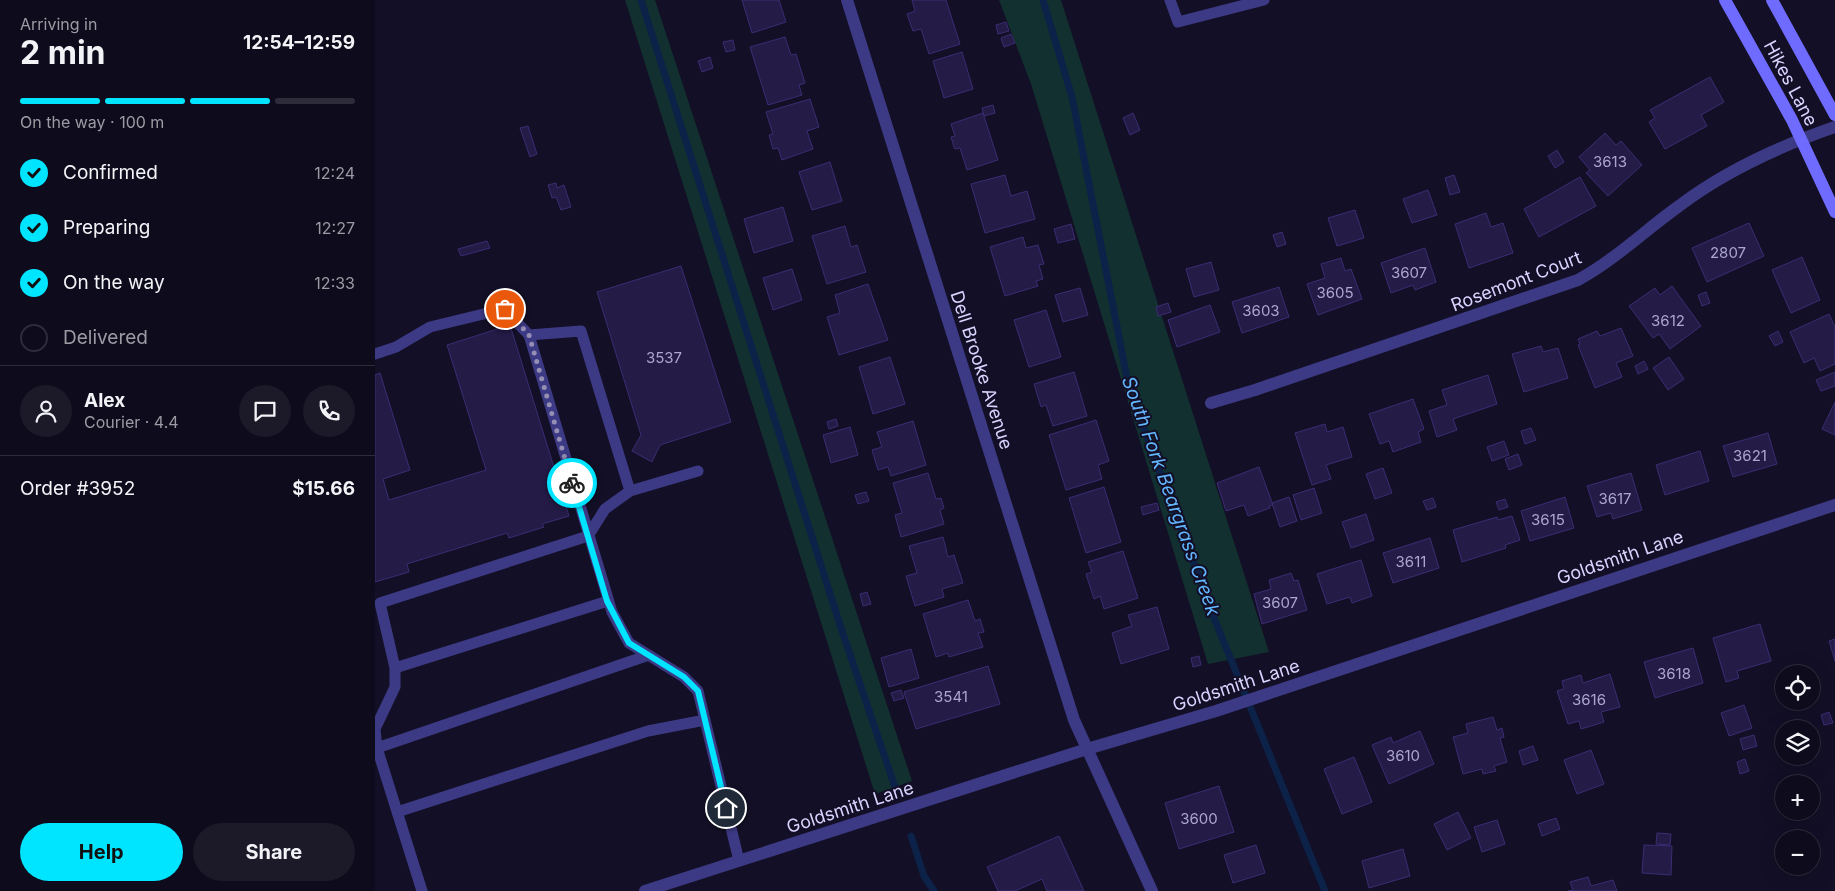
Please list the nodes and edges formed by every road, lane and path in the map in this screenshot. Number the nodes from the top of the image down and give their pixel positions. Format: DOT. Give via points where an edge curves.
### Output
graph roads {
  1 [pos="847,0"];
  2 [pos="1171,0"];
  3 [pos="1264,0"];
  4 [pos="1725,0"];
  5 [pos="1772,0"];
  6 [pos="1835,115"];
  7 [pos="1835,128"];
  8 [pos="1801,139"];
  9 [pos="1835,212"];
  10 [pos="529,335"];
  11 [pos="375,354"];
  12 [pos="1211,404"];
  13 [pos="698,471"];
  14 [pos="630,491"];
  15 [pos="1835,505"];
  16 [pos="588,536"];
  17 [pos="607,601"];
  18 [pos="649,656"];
  19 [pos="395,668"];
  20 [pos="705,720"];
  21 [pos="377,748"];
  22 [pos="1087,749"];
  23 [pos="397,812"];
  24 [pos="739,861"];
  25 [pos="422,891"];
  26 [pos="645,891"];
  27 [pos="1152,891"];
  1 -- 22 [label="street, Dell Brooke Avenue" via="1074,720"];
  2 -- 3 [label="lane" via="1178,22"];
  4 -- 8 [label="main road, Hikes Lane"];
  5 -- 6 [label="main road, Hikes Lane"];
  7 -- 8 [label="street, Rosemont Court"];
  8 -- 9 [label="main road, Hikes Lane"];
  8 -- 12 [label="street, Rosemont Court" via="1727,174 1679,206 1602,266 1578,280"];
  10 -- 11 [label="lane" via="505,309 430,327 395,347"];
  10 -- 14 [label="lane" via="581,331"];
  10 -- 16 [label="lane"];
  13 -- 14 [label="lane"];
  14 -- 16 [label="lane" via="605,508"];
  15 -- 22 [label="street, Goldsmith Lane" via="1216,712"];
  16 -- 17 [label="lane"];
  16 -- 19 [label="lane" via="380,603"];
  17 -- 18 [label="lane" via="629,643"];
  17 -- 19 [label="lane"];
  18 -- 20 [label="lane" via="684,677 698,691"];
  18 -- 21 [label="lane"];
  19 -- 21 [label="lane" via="395,687 375,730"];
  20 -- 23 [label="lane" via="648,731"];
  20 -- 24 [label="lane"];
  21 -- 23 [label="lane"];
  22 -- 24 [label="street, Goldsmith Lane"];
  22 -- 27 [label="street, Dell Brooke Avenue"];
  23 -- 25 [label="lane"];
  24 -- 26 [label="street, Goldsmith Lane"];
}
